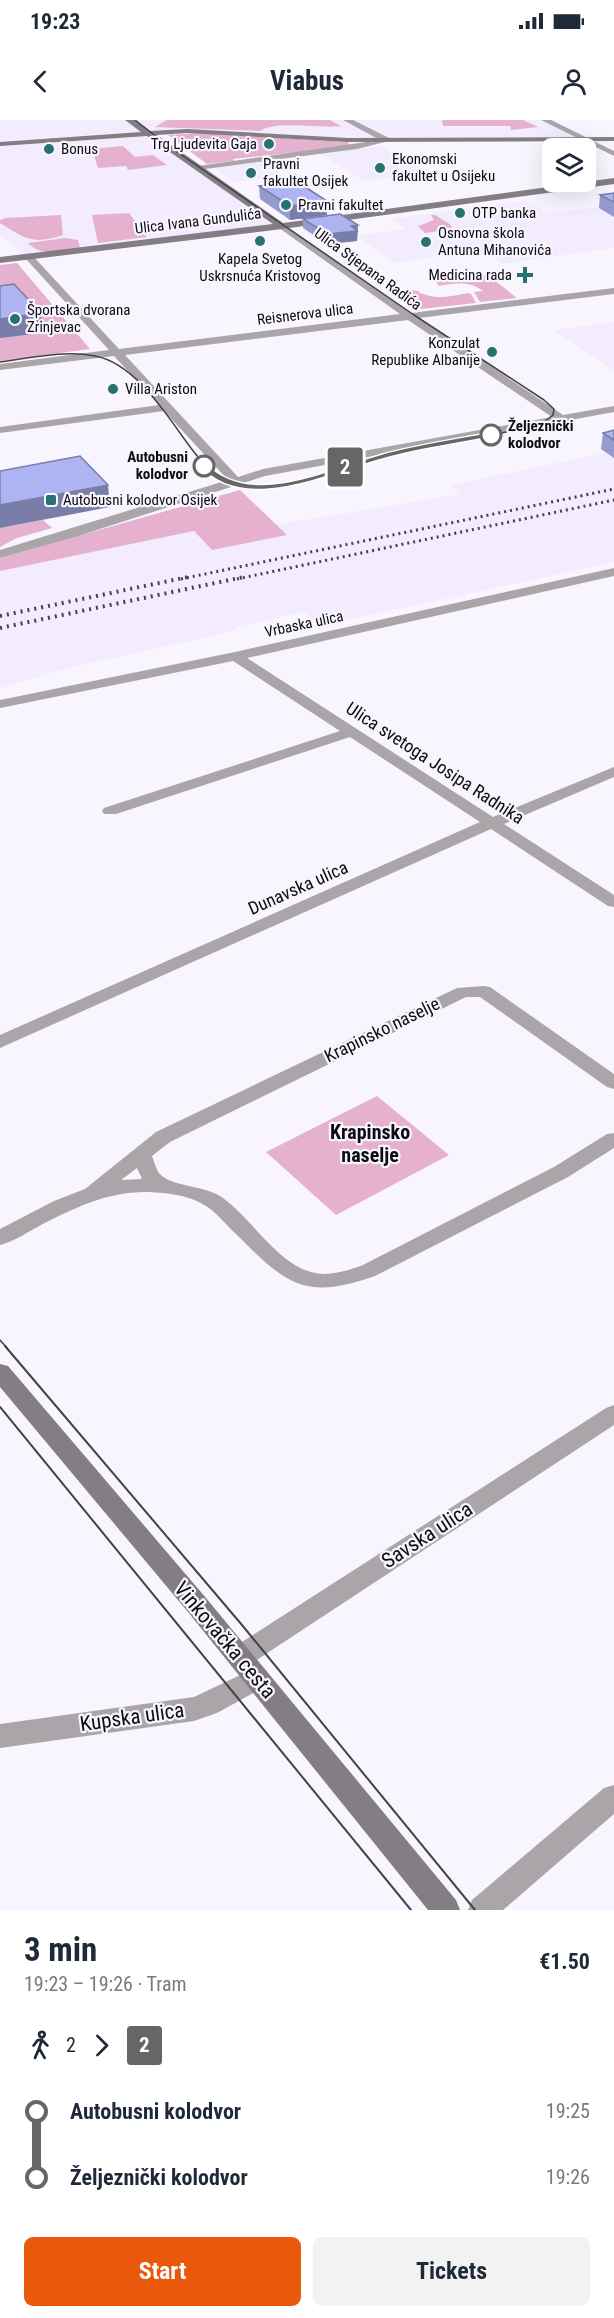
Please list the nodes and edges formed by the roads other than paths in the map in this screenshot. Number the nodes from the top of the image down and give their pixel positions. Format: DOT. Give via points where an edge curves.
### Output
graph roads {
  1 [pos="129,120"];
  2 [pos="347,120"];
  3 [pos="545,120"];
  4 [pos="148,133"];
  5 [pos="582,138"];
  6 [pos="542,139"];
  7 [pos="596,139"];
  8 [pos="614,139"];
  9 [pos="389,140"];
  10 [pos="0,144"];
  11 [pos="596,145"];
  12 [pos="614,154"];
  13 [pos="198,168"];
  14 [pos="614,181"];
  15 [pos="282,226"];
  16 [pos="30,257"];
  17 [pos="0,260"];
  18 [pos="614,291"];
  19 [pos="408,316"];
  20 [pos="117,353"];
  21 [pos="0,367"];
  22 [pos="168,407"];
  23 [pos="614,409"];
  24 [pos="562,419"];
  25 [pos="0,430"];
  26 [pos="235,481"];
  27 [pos="0,554"];
  28 [pos="614,572"];
  29 [pos="235,656"];
  30 [pos="0,704"];
  31 [pos="351,732"];
  32 [pos="614,772"];
  33 [pos="110,811"];
  34 [pos="492,823"];
  35 [pos="614,902"];
  36 [pos="0,1042"];
  37 [pos="614,1083"];
  38 [pos="614,1139"];
  39 [pos="141,1154"];
  40 [pos="164,1188"];
  41 [pos="88,1195"];
  42 [pos="0,1238"];
  43 [pos="0,1372"];
  44 [pos="614,1414"];
  45 [pos="240,1657"];
  46 [pos="257,1678"];
  47 [pos="0,1736"];
  48 [pos="614,1797"];
  49 [pos="446,1910"];
  50 [pos="482,1910"];
  1 -- 4 [label="street, Ulica Stjepana Radića"];
  2 -- 9 [label="street"];
  3 -- 5 [label="street"];
  4 -- 9 [label="street" via="208,131"];
  4 -- 10 [label="street"];
  4 -- 13 [label="street, Ulica Stjepana Radića"];
  6 -- 9 [label="street"];
  7 -- 8 [label="street"];
  9 -- 13 [label="street"];
  11 -- 12 [label="street"];
  13 -- 15 [label="street, Ulica Stjepana Radića"];
  14 -- 15 [label="street, Ulica Ivana Gundulića"];
  15 -- 16 [label="street, Ulica Ivana Gundulića"];
  15 -- 19 [label="street, Ulica Stjepana Radića"];
  16 -- 17 [label="street, Ulica Ivana Gundulića"];
  16 -- 20 [label="street"];
  18 -- 19 [label="street, Reisnerova ulica"];
  19 -- 20 [label="street, Reisnerova ulica"];
  19 -- 24 [label="street, Ulica Stjepana Radića"];
  20 -- 21 [label="street, Reisnerova ulica"];
  20 -- 22 [label="street"];
  22 -- 25 [label="street"];
  22 -- 26 [label="street"];
  23 -- 24 [label="street"];
  24 -- 26 [label="street" via="316,464 267,478"];
  26 -- 27 [label="street"];
  28 -- 29 [label="street, Vrbaska ulica"];
  29 -- 30 [label="street, Vrbaska ulica"];
  29 -- 31 [label="street, Ulica svetoga Josipa Radnika"];
  31 -- 33 [label="street"];
  31 -- 34 [label="street, Ulica svetoga Josipa Radnika"];
  32 -- 34 [label="street, Dunavska ulica"];
  34 -- 35 [label="street, Ulica svetoga Josipa Radnika"];
  34 -- 36 [label="street, Dunavska ulica"];
  37 -- 39 [label="street, Krapinsko naselje" via="484,991 474,990 454,995 163,1137"];
  38 -- 40 [label="street, Krapinsko naselje" via="561,1172 350,1279 333,1282 315,1282 285,1269 213,1201"];
  39 -- 40 [label="street" via="150,1176"];
  39 -- 41 [label="street, Krapinsko naselje"];
  40 -- 41 [label="street, Krapinsko naselje" via="127,1186"];
  41 -- 42 [label="street, Krapinsko naselje"];
  43 -- 45 [label="street, Vinkovačka cesta"];
  44 -- 45 [label="street, Savska ulica"];
  45 -- 46 [label="street, Vinkovačka cesta"];
  46 -- 47 [label="street, Kupska ulica" via="194,1709"];
  46 -- 49 [label="street, Vinkovačka cesta"];
  48 -- 50 [label="street"];
}
